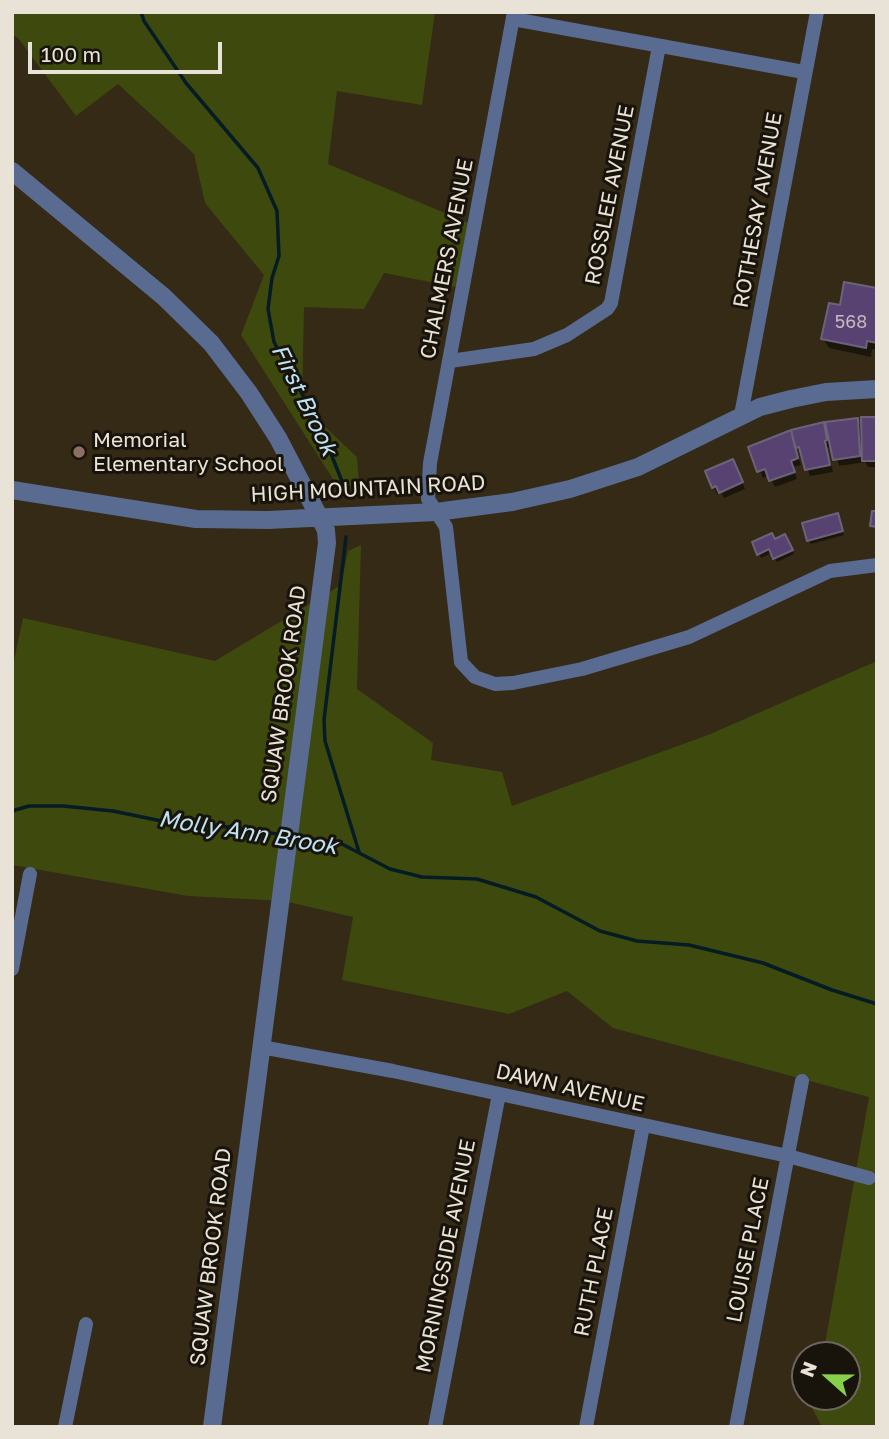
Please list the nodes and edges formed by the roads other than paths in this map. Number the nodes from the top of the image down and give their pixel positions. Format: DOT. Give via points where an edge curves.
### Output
graph roads {
  1 [pos="817,12"];
  2 [pos="513,16"];
  3 [pos="659,46"];
  4 [pos="804,72"];
  5 [pos="12,171"];
  6 [pos="450,361"];
  7 [pos="877,389"];
  8 [pos="741,415"];
  9 [pos="12,490"];
  10 [pos="436,512"];
  11 [pos="321,518"];
  12 [pos="877,565"];
  13 [pos="30,874"];
  14 [pos="12,969"];
  15 [pos="261,1047"];
  16 [pos="802,1081"];
  17 [pos="499,1094"];
  18 [pos="643,1126"];
  19 [pos="788,1156"];
  20 [pos="869,1178"];
  21 [pos="86,1324"];
  22 [pos="65,1427"];
  23 [pos="212,1427"];
  24 [pos="435,1427"];
  25 [pos="586,1427"];
  26 [pos="736,1427"];
  1 -- 4 [label="street, ROTHESAY AVENUE"];
  2 -- 3 [label="street"];
  2 -- 6 [label="street, CHALMERS AVENUE"];
  3 -- 4 [label="street"];
  3 -- 6 [label="street, ROSSLEE AVENUE" via="611,303 584,326 534,349"];
  4 -- 8 [label="street, ROTHESAY AVENUE"];
  5 -- 11 [label="street, SQUAW BROOK ROAD" via="164,297 211,343 278,438"];
  6 -- 10 [label="street, CHALMERS AVENUE" via="430,463 428,499"];
  7 -- 8 [label="street, HIGH MOUNTAIN ROAD" via="791,399"];
  8 -- 10 [label="street, HIGH MOUNTAIN ROAD" via="638,467 604,479 512,502"];
  9 -- 11 [label="street, HIGH MOUNTAIN ROAD" via="196,519"];
  10 -- 11 [label="street, HIGH MOUNTAIN ROAD"];
  10 -- 12 [label="street, CHALMERS AVENUE" via="446,527 461,662 475,677 495,684 582,669 668,644 830,571"];
  11 -- 15 [label="street, SQUAW BROOK ROAD" via="327,543"];
  13 -- 14 [label="street"];
  15 -- 17 [label="street, DAWN AVENUE"];
  15 -- 23 [label="street, SQUAW BROOK ROAD"];
  16 -- 19 [label="street, LOUISE PLACE"];
  17 -- 18 [label="street, DAWN AVENUE"];
  17 -- 24 [label="street, MORNINGSIDE AVENUE"];
  18 -- 19 [label="street, DAWN AVENUE"];
  18 -- 25 [label="street, RUTH PLACE"];
  19 -- 20 [label="street, DAWN AVENUE"];
  19 -- 26 [label="street, LOUISE PLACE"];
  21 -- 22 [label="street"];
}
